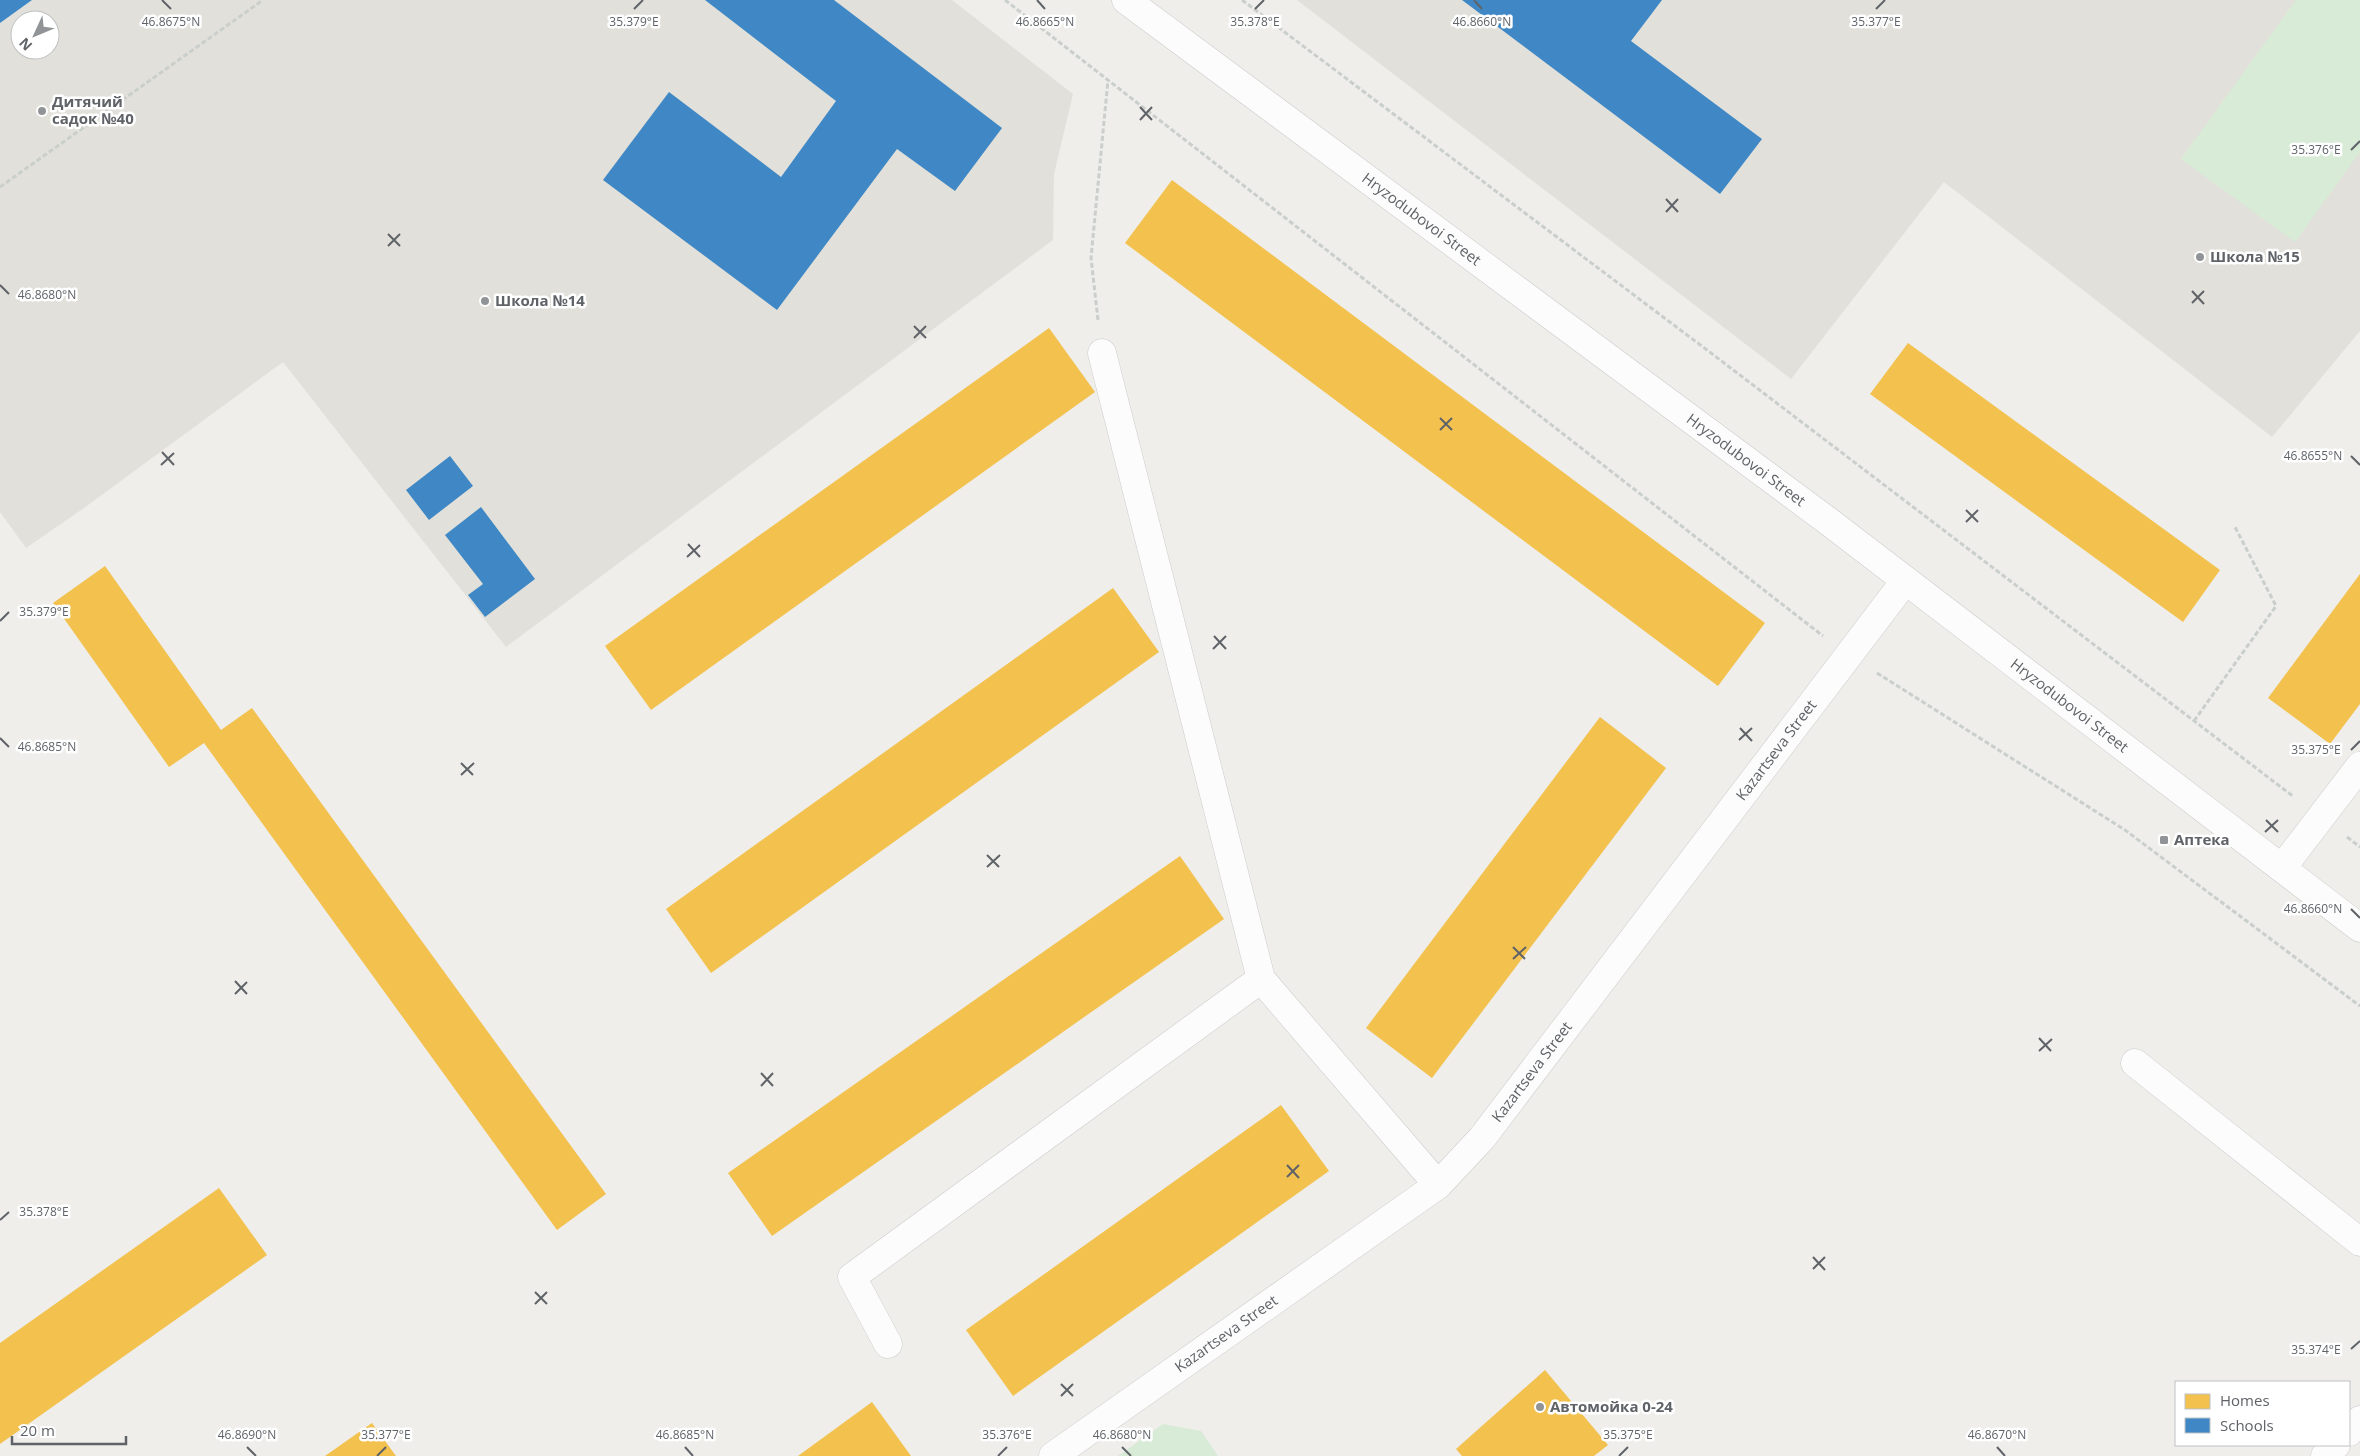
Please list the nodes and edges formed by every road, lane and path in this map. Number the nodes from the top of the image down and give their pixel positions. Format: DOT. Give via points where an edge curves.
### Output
graph roads {
  1 [pos="263,0"];
  2 [pos="1004,0"];
  3 [pos="1126,0"];
  4 [pos="1242,0"];
  5 [pos="1108,80"];
  6 [pos="0,187"];
  7 [pos="1102,353"];
  8 [pos="2235,527"];
  9 [pos="1905,581"];
  10 [pos="1849,655"];
  11 [pos="2194,721"];
  12 [pos="2360,766"];
  13 [pos="2321,818"];
  14 [pos="2360,847"];
  15 [pos="2282,868"];
  16 [pos="2360,928"];
  17 [pos="1261,979"];
  18 [pos="2360,1006"];
  19 [pos="2135,1063"];
  20 [pos="1438,1185"];
  21 [pos="2360,1242"];
  22 [pos="888,1344"];
  23 [pos="2360,1420"];
  24 [pos="2350,1431"];
  25 [pos="2335,1446"];
  26 [pos="1053,1456"];
  27 [pos="2325,1456"];
  1 -- 6 [label="path"];
  2 -- 5 [label="path"];
  3 -- 9 [label="street, Hryzodubovoi Street" via="1772,478"];
  4 -- 11 [label="path"];
  5 -- 7 [label="path" via="1091,258"];
  5 -- 10 [label="path"];
  7 -- 17 [label="street"];
  8 -- 11 [label="path" via="2276,606"];
  9 -- 10 [label="street, Kazartseva Street"];
  9 -- 15 [label="street, Hryzodubovoi Street"];
  10 -- 18 [label="path" via="2125,830"];
  10 -- 20 [label="street, Kazartseva Street" via="1482,1138"];
  11 -- 13 [label="path"];
  12 -- 13 [label="street"];
  13 -- 14 [label="path"];
  13 -- 15 [label="street"];
  15 -- 16 [label="street, Hryzodubovoi Street"];
  17 -- 20 [label="street"];
  17 -- 22 [label="street" via="852,1276"];
  19 -- 21 [label="street"];
  20 -- 26 [label="street, Kazartseva Street"];
  23 -- 24 [label="street"];
  25 -- 27 [label="street"];
}
